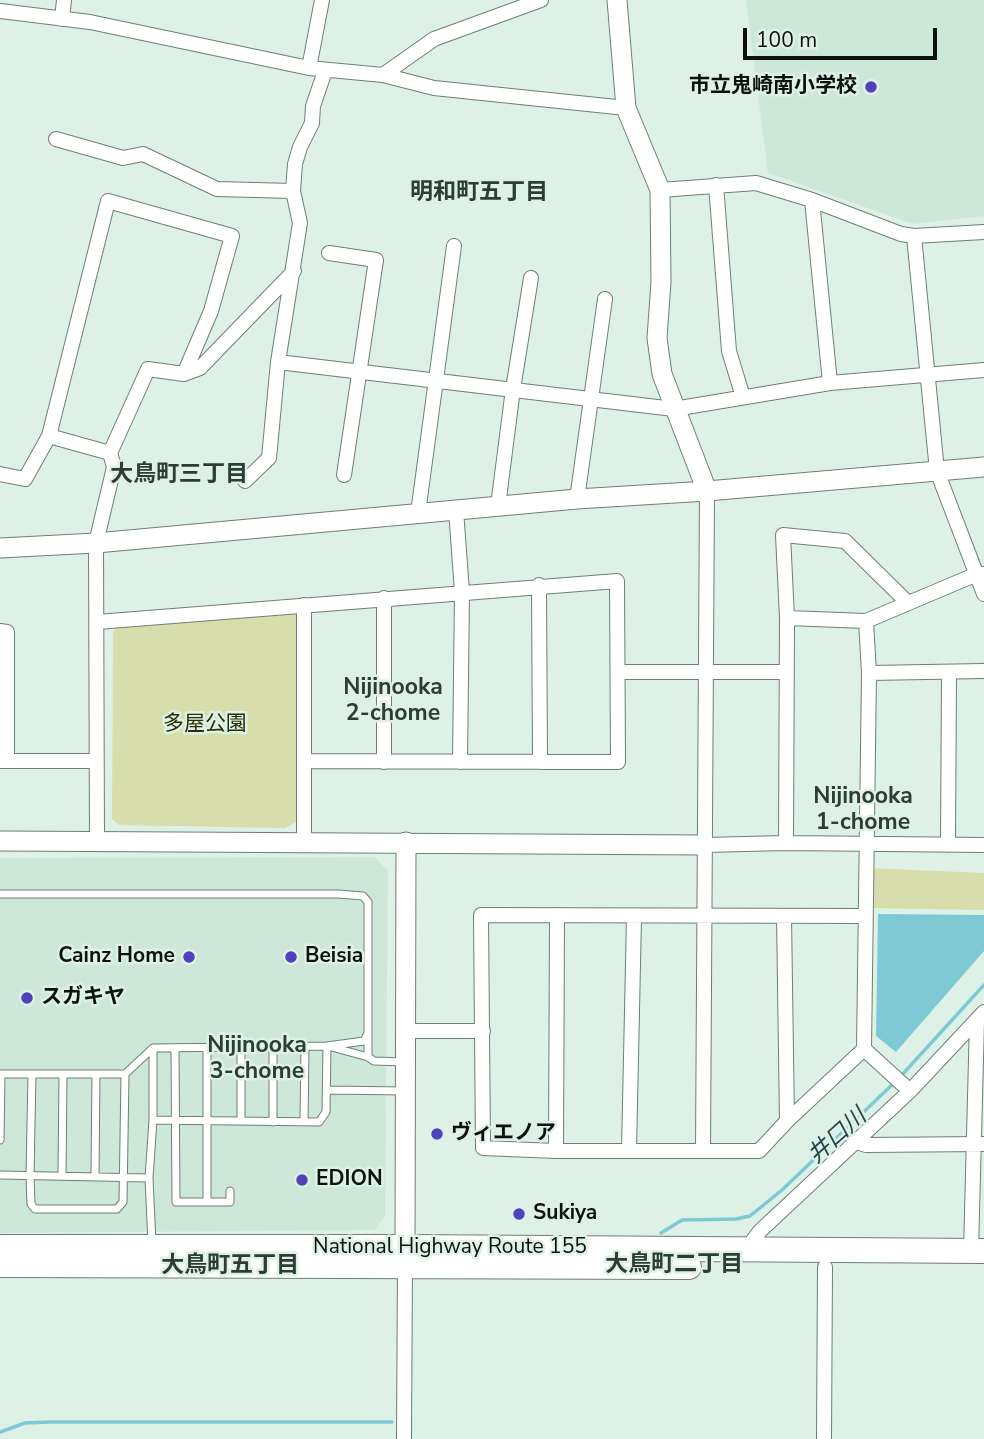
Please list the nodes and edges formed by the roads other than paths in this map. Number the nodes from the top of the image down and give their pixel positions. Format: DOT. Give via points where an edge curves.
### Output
graph roads {
  1 [pos="64,0"];
  2 [pos="322,0"];
  3 [pos="541,0"];
  4 [pos="617,0"];
  5 [pos="0,11"];
  6 [pos="62,19"];
  7 [pos="309,68"];
  8 [pos="325,71"];
  9 [pos="383,75"];
  10 [pos="626,108"];
  11 [pos="56,139"];
  12 [pos="716,185"];
  13 [pos="660,190"];
  14 [pos="293,191"];
  15 [pos="812,200"];
  16 [pos="984,232"];
  17 [pos="914,236"];
  18 [pos="454,246"];
  19 [pos="329,253"];
  20 [pos="294,271"];
  21 [pos="531,278"];
  22 [pos="606,299"];
  23 [pos="278,362"];
  24 [pos="984,370"];
  25 [pos="360,372"];
  26 [pos="184,374"];
  27 [pos="926,374"];
  28 [pos="436,381"];
  29 [pos="830,383"];
  30 [pos="513,389"];
  31 [pos="743,397"];
  32 [pos="590,399"];
  33 [pos="674,409"];
  34 [pos="49,436"];
  35 [pos="110,453"];
  36 [pos="984,467"];
  37 [pos="937,471"];
  38 [pos="0,474"];
  39 [pos="344,475"];
  40 [pos="245,481"];
  41 [pos="707,491"];
  42 [pos="577,499"];
  43 [pos="498,506"];
  44 [pos="456,510"];
  45 [pos="418,513"];
  46 [pos="96,543"];
  47 [pos="0,548"];
  48 [pos="980,574"];
  49 [pos="540,585"];
  50 [pos="462,592"];
  51 [pos="984,594"];
  52 [pos="384,598"];
  53 [pos="908,603"];
  54 [pos="304,605"];
  55 [pos="787,618"];
  56 [pos="866,621"];
  57 [pos="97,622"];
  58 [pos="0,631"];
  59 [pos="705,671"];
  60 [pos="984,671"];
  61 [pos="619,672"];
  62 [pos="786,672"];
  63 [pos="869,673"];
  64 [pos="949,673"];
  65 [pos="4,761"];
  66 [pos="96,761"];
  67 [pos="305,761"];
  68 [pos="384,762"];
  69 [pos="460,762"];
  70 [pos="540,762"];
  71 [pos="0,841"];
  72 [pos="97,841"];
  73 [pos="304,841"];
  74 [pos="406,842"];
  75 [pos="786,843"];
  76 [pos="865,843"];
  77 [pos="705,845"];
  78 [pos="948,845"];
  79 [pos="984,845"];
  80 [pos="0,894"];
  81 [pos="557,915"];
  82 [pos="705,915"];
  83 [pos="634,916"];
  84 [pos="784,916"];
  85 [pos="865,916"];
  86 [pos="980,1016"];
  87 [pos="369,1031"];
  88 [pos="406,1031"];
  89 [pos="483,1031"];
  90 [pos="273,1046"];
  91 [pos="305,1046"];
  92 [pos="327,1046"];
  93 [pos="241,1047"];
  94 [pos="153,1048"];
  95 [pos="175,1048"];
  96 [pos="207,1048"];
  97 [pos="864,1049"];
  98 [pos="369,1057"];
  99 [pos="406,1062"];
  100 [pos="96,1073"];
  101 [pos="125,1073"];
  102 [pos="0,1074"];
  103 [pos="32,1074"];
  104 [pos="63,1074"];
  105 [pos="328,1090"];
  106 [pos="406,1091"];
  107 [pos="910,1091"];
  108 [pos="153,1120"];
  109 [pos="175,1120"];
  110 [pos="208,1121"];
  111 [pos="242,1121"];
  112 [pos="787,1121"];
  113 [pos="273,1122"];
  114 [pos="304,1122"];
  115 [pos="0,1140"];
  116 [pos="857,1142"];
  117 [pos="979,1144"];
  118 [pos="556,1151"];
  119 [pos="629,1151"];
  120 [pos="703,1151"];
  121 [pos="0,1175"];
  122 [pos="30,1176"];
  123 [pos="62,1176"];
  124 [pos="95,1176"];
  125 [pos="124,1176"];
  126 [pos="149,1178"];
  127 [pos="230,1191"];
  128 [pos="207,1202"];
  129 [pos="0,1247"];
  130 [pos="152,1248"];
  131 [pos="746,1250"];
  132 [pos="405,1256"];
  133 [pos="980,1256"];
  134 [pos="0,1265"];
  135 [pos="825,1267"];
  136 [pos="404,1439"];
  137 [pos="824,1439"];
  1 -- 6 [label="street"];
  2 -- 7 [label="street"];
  3 -- 9 [label="street" via="434,39"];
  4 -- 10 [label="street"];
  5 -- 6 [label="street"];
  6 -- 7 [label="street"];
  7 -- 8 [label="street"];
  8 -- 9 [label="street"];
  8 -- 14 [label="street" via="312,123 295,164"];
  9 -- 10 [label="street" via="434,88"];
  10 -- 13 [label="street"];
  11 -- 14 [label="street" via="123,158 143,154 218,189"];
  12 -- 13 [label="street"];
  12 -- 15 [label="street" via="756,183"];
  12 -- 31 [label="street" via="729,351"];
  13 -- 33 [label="street" via="657,338 662,374"];
  14 -- 20 [label="street" via="299,223"];
  15 -- 17 [label="street"];
  15 -- 29 [label="street"];
  16 -- 17 [label="street"];
  17 -- 27 [label="street"];
  18 -- 28 [label="street"];
  19 -- 25 [label="street" via="376,260"];
  20 -- 23 [label="street"];
  20 -- 26 [label="street" via="200,368"];
  21 -- 30 [label="street"];
  22 -- 32 [label="street"];
  23 -- 25 [label="street"];
  23 -- 40 [label="street" via="269,458"];
  24 -- 27 [label="street"];
  25 -- 28 [label="street"];
  25 -- 39 [label="street"];
  26 -- 34 [label="street" via="211,311 232,236 108,201"];
  26 -- 35 [label="street" via="148,369"];
  27 -- 29 [label="street"];
  27 -- 37 [label="street"];
  28 -- 30 [label="street"];
  28 -- 45 [label="street"];
  29 -- 31 [label="street"];
  30 -- 32 [label="street"];
  30 -- 43 [label="street"];
  31 -- 33 [label="street"];
  32 -- 33 [label="street"];
  32 -- 42 [label="street"];
  33 -- 41 [label="street"];
  34 -- 35 [label="street"];
  34 -- 38 [label="street" via="25,478"];
  35 -- 46 [label="street" via="114,467"];
  36 -- 37 [label="street"];
  37 -- 41 [label="street"];
  37 -- 48 [label="street"];
  41 -- 42 [label="street"];
  41 -- 59 [label="street"];
  42 -- 43 [label="street"];
  43 -- 44 [label="street"];
  44 -- 45 [label="street"];
  44 -- 50 [label="street"];
  45 -- 46 [label="street"];
  46 -- 47 [label="street"];
  46 -- 57 [label="street"];
  48 -- 51 [label="street"];
  48 -- 53 [label="street"];
  49 -- 50 [label="street"];
  49 -- 61 [label="street" via="617,581"];
  49 -- 70 [label="street"];
  50 -- 52 [label="street"];
  50 -- 69 [label="street"];
  52 -- 54 [label="street"];
  52 -- 68 [label="street"];
  53 -- 55 [label="street" via="845,541 783,535"];
  53 -- 56 [label="street"];
  54 -- 57 [label="street"];
  54 -- 67 [label="street"];
  55 -- 56 [label="street"];
  55 -- 62 [label="street"];
  56 -- 63 [label="street"];
  57 -- 66 [label="street"];
  58 -- 65 [label="street" via="7,632"];
  59 -- 61 [label="street"];
  59 -- 62 [label="street"];
  59 -- 77 [label="street"];
  60 -- 64 [label="street"];
  61 -- 70 [label="street" via="618,762"];
  62 -- 75 [label="street"];
  63 -- 64 [label="street"];
  63 -- 76 [label="street"];
  64 -- 78 [label="street"];
  65 -- 66 [label="street"];
  66 -- 72 [label="street"];
  67 -- 68 [label="street"];
  67 -- 73 [label="street"];
  68 -- 69 [label="street"];
  69 -- 70 [label="street"];
  71 -- 72 [label="street"];
  72 -- 73 [label="street"];
  73 -- 74 [label="street"];
  74 -- 77 [label="street"];
  74 -- 88 [label="street"];
  75 -- 76 [label="street"];
  75 -- 77 [label="street"];
  76 -- 78 [label="street"];
  76 -- 85 [label="street"];
  77 -- 82 [label="street"];
  78 -- 79 [label="street"];
  80 -- 87 [label="lane" via="363,896 368,902"];
  81 -- 83 [label="street"];
  81 -- 89 [label="street" via="481,915"];
  81 -- 118 [label="street"];
  82 -- 83 [label="street"];
  82 -- 84 [label="street"];
  82 -- 120 [label="street"];
  83 -- 119 [label="street"];
  84 -- 85 [label="street"];
  84 -- 112 [label="street"];
  85 -- 97 [label="street"];
  86 -- 107 [label="street"];
  86 -- 117 [label="street"];
  87 -- 92 [label="lane" via="364,1041"];
  87 -- 98 [label="lane"];
  88 -- 89 [label="street"];
  88 -- 99 [label="street"];
  89 -- 118 [label="street" via="483,1148"];
  90 -- 91 [label="lane"];
  90 -- 93 [label="lane"];
  90 -- 113 [label="lane"];
  91 -- 92 [label="lane"];
  91 -- 114 [label="lane"];
  92 -- 98 [label="lane"];
  92 -- 105 [label="lane"];
  93 -- 96 [label="lane"];
  93 -- 111 [label="lane"];
  94 -- 95 [label="lane"];
  94 -- 101 [label="lane"];
  94 -- 108 [label="lane"];
  95 -- 96 [label="lane"];
  95 -- 109 [label="lane"];
  96 -- 110 [label="lane"];
  97 -- 107 [label="street"];
  97 -- 112 [label="street"];
  98 -- 99 [label="lane"];
  99 -- 106 [label="street"];
  100 -- 101 [label="lane"];
  100 -- 104 [label="lane"];
  100 -- 124 [label="lane"];
  101 -- 125 [label="lane"];
  102 -- 103 [label="lane"];
  102 -- 115 [label="lane"];
  103 -- 104 [label="lane"];
  103 -- 122 [label="lane"];
  104 -- 123 [label="lane"];
  105 -- 106 [label="lane"];
  105 -- 114 [label="lane" via="326,1112 319,1122"];
  106 -- 132 [label="street"];
  107 -- 116 [label="street"];
  108 -- 109 [label="lane"];
  108 -- 126 [label="lane"];
  109 -- 110 [label="lane"];
  109 -- 128 [label="lane" via="176,1202"];
  110 -- 111 [label="lane"];
  110 -- 128 [label="lane"];
  111 -- 113 [label="lane"];
  112 -- 120 [label="street" via="759,1151"];
  113 -- 114 [label="lane"];
  116 -- 117 [label="street" via="866,1146"];
  116 -- 131 [label="street" via="760,1231"];
  117 -- 133 [label="street"];
  118 -- 119 [label="street"];
  119 -- 120 [label="street"];
  121 -- 122 [label="lane"];
  122 -- 123 [label="lane"];
  122 -- 125 [label="lane" via="34,1209 117,1209 123,1202"];
  123 -- 124 [label="lane"];
  124 -- 125 [label="lane"];
  125 -- 126 [label="lane"];
  126 -- 130 [label="lane"];
  127 -- 128 [label="lane" via="230,1202"];
  129 -- 130 [label="highway, National Highway Route 155"];
  130 -- 132 [label="highway, National Highway Route 155"];
  131 -- 132 [label="highway, National Highway Route 155"];
  131 -- 133 [label="highway, National Highway Route 155"];
  132 -- 134 [label="highway, National Highway Route 155"];
  132 -- 135 [label="highway, National Highway Route 155"];
  132 -- 136 [label="street"];
  133 -- 135 [label="highway, National Highway Route 155"];
  135 -- 137 [label="street"];
}
